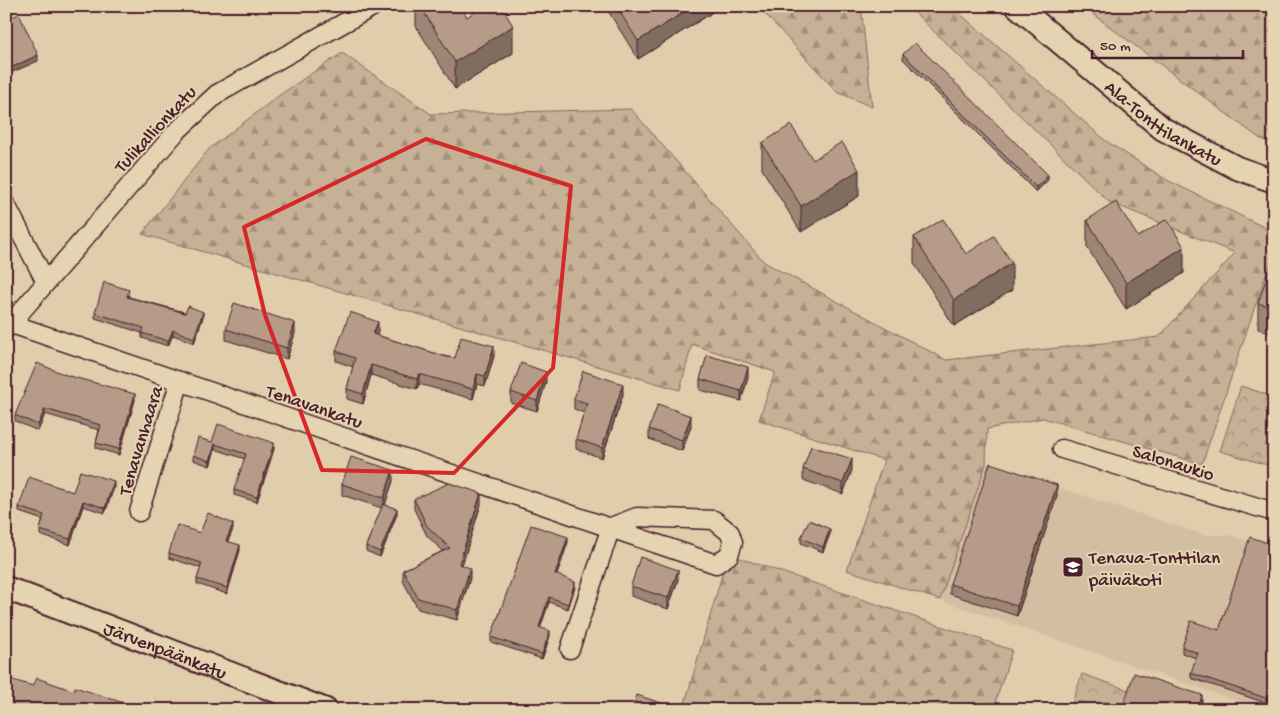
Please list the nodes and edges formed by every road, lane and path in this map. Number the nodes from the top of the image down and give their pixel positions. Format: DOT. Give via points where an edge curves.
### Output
graph roads {
  1 [pos="374,6"];
  2 [pos="1017,6"];
  3 [pos="1274,182"];
  4 [pos="6,205"];
  5 [pos="46,282"];
  6 [pos="8,325"];
  7 [pos="180,381"];
  8 [pos="1062,449"];
  9 [pos="139,512"];
  10 [pos="1274,512"];
  11 [pos="611,527"];
  12 [pos="6,588"];
  13 [pos="570,649"];
  14 [pos="326,710"];
  1 -- 5 [label="street, Tulikallionkatu" via="217,94 176,132"];
  2 -- 3 [label="street, Ala-Tonttilankatu" via="1163,129 1237,168"];
  4 -- 5 [label="street"];
  5 -- 6 [label="street, Tulikallionkatu"];
  6 -- 7 [label="street, Tenavankatu"];
  7 -- 9 [label="street, Tenavanhaara"];
  7 -- 11 [label="street, Tenavankatu"];
  8 -- 10 [label="street, Salonaukio"];
  11 -- 11 [label="street, Tenavankatu" via="716,564 729,555 732,542 730,533 714,520 637,517"];
  11 -- 13 [label="street"];
  12 -- 14 [label="street, Järvenpäänkatu"];
}
